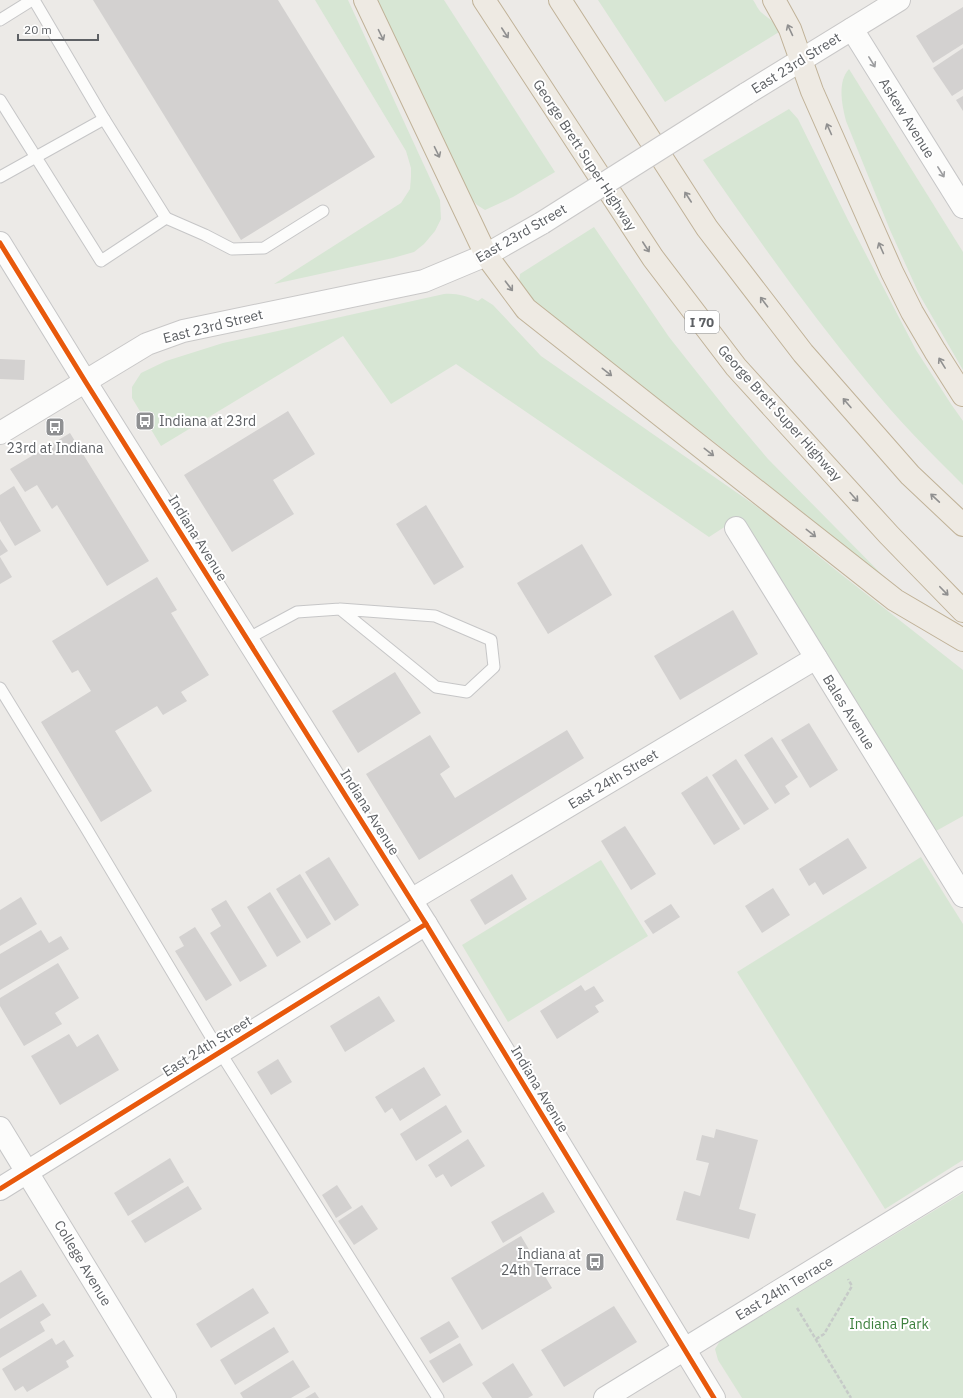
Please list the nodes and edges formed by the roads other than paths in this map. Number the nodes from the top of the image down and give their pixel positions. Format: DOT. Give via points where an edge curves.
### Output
graph roads {
  1 [pos="33,0"];
  2 [pos="365,0"];
  3 [pos="484,0"];
  4 [pos="560,0"];
  5 [pos="774,0"];
  6 [pos="899,0"];
  7 [pos="0,20"];
  8 [pos="852,29"];
  9 [pos="802,61"];
  10 [pos="0,100"];
  11 [pos="104,120"];
  12 [pos="35,157"];
  13 [pos="0,177"];
  14 [pos="963,207"];
  15 [pos="323,211"];
  16 [pos="166,218"];
  17 [pos="0,243"];
  18 [pos="486,255"];
  19 [pos="85,381"];
  20 [pos="963,395"];
  21 [pos="0,433"];
  22 [pos="963,525"];
  23 [pos="736,528"];
  24 [pos="340,609"];
  25 [pos="963,611"];
  26 [pos="247,639"];
  27 [pos="963,640"];
  28 [pos="816,658"];
  29 [pos="0,688"];
  30 [pos="963,896"];
  31 [pos="411,900"];
  32 [pos="426,924"];
  33 [pos="220,1052"];
  34 [pos="0,1128"];
  35 [pos="27,1172"];
  36 [pos="963,1178"];
  37 [pos="0,1189"];
  38 [pos="683,1349"];
  39 [pos="165,1398"];
  40 [pos="438,1398"];
  41 [pos="604,1398"];
  42 [pos="714,1398"];
  1 -- 7 [label="lane"];
  1 -- 11 [label="lane"];
  2 -- 18 [label="highway, one-way"];
  3 -- 25 [label="highway, George Brett Super Highway / I 70, one-way" via="653,258 736,367 889,535"];
  22 -- 4 [label="highway, one-way" via="910,475 803,353 707,228"];
  9 -- 5 [label="highway, one-way" via="790,30"];
  6 -- 8 [label="street, East 23rd Street"];
  8 -- 9 [label="street, East 23rd Street"];
  8 -- 14 [label="street, Askew Avenue, one-way"];
  9 -- 18 [label="street, East 23rd Street, bridge" via="542,223"];
  20 -- 9 [label="highway, one-way" via="912,312 892,272 812,91"];
  10 -- 12 [label="lane"];
  11 -- 12 [label="lane"];
  11 -- 16 [label="lane"];
  12 -- 13 [label="lane"];
  12 -- 16 [label="lane" via="101,261"];
  15 -- 16 [label="lane" via="264,248 232,249"];
  17 -- 19 [label="street, Indiana Avenue"];
  18 -- 19 [label="street, East 23rd Street" via="424,281 183,331 146,344"];
  18 -- 27 [label="highway, one-way" via="526,308 895,600"];
  19 -- 21 [label="street, East 23rd Street"];
  19 -- 26 [label="street, Indiana Avenue"];
  23 -- 28 [label="street, Bales Avenue"];
  24 -- 24 [label="lane" via="435,616 491,640 494,667 467,692 436,687"];
  24 -- 26 [label="lane" via="296,612"];
  26 -- 31 [label="street, Indiana Avenue"];
  28 -- 30 [label="street, Bales Avenue"];
  28 -- 31 [label="street, East 24th Street"];
  29 -- 33 [label="lane"];
  31 -- 32 [label="street, Indiana Avenue"];
  32 -- 33 [label="street, East 24th Street"];
  32 -- 38 [label="street, Indiana Avenue"];
  33 -- 35 [label="street, East 24th Street"];
  33 -- 40 [label="lane"];
  34 -- 35 [label="street, College Avenue"];
  35 -- 37 [label="street, East 24th Street"];
  35 -- 39 [label="street, College Avenue"];
  36 -- 38 [label="street, East 24th Terrace"];
  38 -- 41 [label="street, East 24th Terrace"];
  38 -- 42 [label="street, Indiana Avenue"];
}
